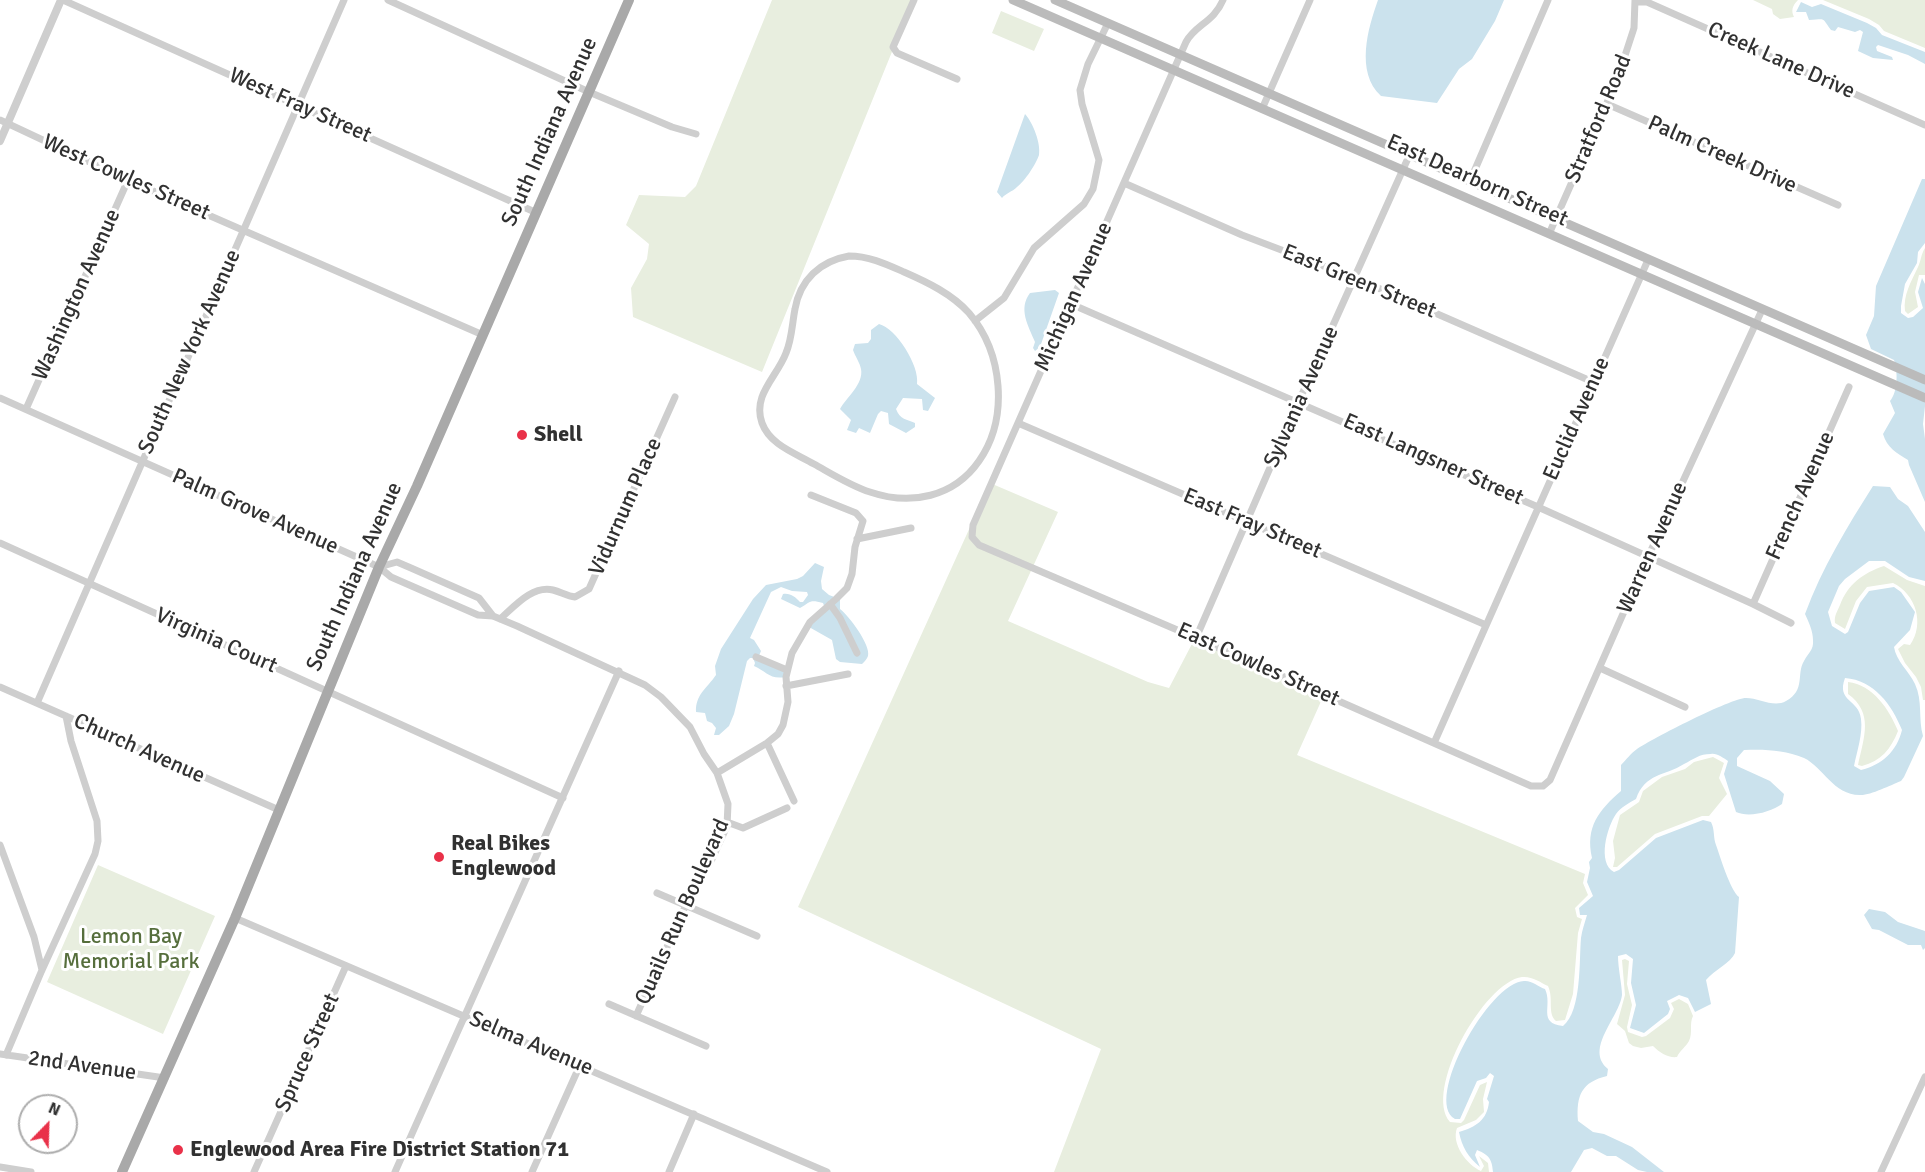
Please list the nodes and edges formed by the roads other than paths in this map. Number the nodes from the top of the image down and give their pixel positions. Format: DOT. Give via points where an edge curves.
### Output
graph roads {
  1 [pos="62,0"];
  2 [pos="344,0"];
  3 [pos="388,0"];
  4 [pos="629,0"];
  5 [pos="914,0"];
  6 [pos="1013,0"];
  7 [pos="1055,0"];
  8 [pos="1223,0"];
  9 [pos="1310,0"];
  10 [pos="1548,0"];
  11 [pos="1635,1"];
  12 [pos="1073,4"];
  13 [pos="1108,24"];
  14 [pos="1101,39"];
  15 [pos="1180,55"];
  16 [pos="1174,70"];
  17 [pos="957,79"];
  18 [pos="589,92"];
  19 [pos="1269,94"];
  20 [pos="1607,104"];
  21 [pos="299,105"];
  22 [pos="1263,109"];
  23 [pos="4,122"];
  24 [pos="1925,125"];
  25 [pos="696,134"];
  26 [pos="0,141"];
  27 [pos="1410,156"];
  28 [pos="1403,171"];
  29 [pos="128,180"];
  30 [pos="1470,182"];
  31 [pos="1124,183"];
  32 [pos="1838,206"];
  33 [pos="537,213"];
  34 [pos="1556,219"];
  35 [pos="243,231"];
  36 [pos="1549,234"];
  37 [pos="1648,260"];
  38 [pos="1641,274"];
  39 [pos="1355,278"];
  40 [pos="1071,304"];
  41 [pos="1762,310"];
  42 [pos="975,321"];
  43 [pos="1755,325"];
  44 [pos="483,335"];
  45 [pos="1925,380"];
  46 [pos="1593,382"];
  47 [pos="1849,387"];
  48 [pos="675,397"];
  49 [pos="0,398"];
  50 [pos="1925,398"];
  51 [pos="1299,401"];
  52 [pos="26,409"];
  53 [pos="1018,423"];
  54 [pos="142,462"];
  55 [pos="811,495"];
  56 [pos="1538,507"];
  57 [pos="1247,522"];
  58 [pos="910,528"];
  59 [pos="857,539"];
  60 [pos="973,540"];
  61 [pos="0,543"];
  62 [pos="1648,556"];
  63 [pos="379,567"];
  64 [pos="90,584"];
  65 [pos="830,604"];
  66 [pos="1753,604"];
  67 [pos="496,617"];
  68 [pos="1791,623"];
  69 [pos="1486,625"];
  70 [pos="1196,638"];
  71 [pos="857,653"];
  72 [pos="756,657"];
  73 [pos="1600,668"];
  74 [pos="788,670"];
  75 [pos="619,672"];
  76 [pos="849,674"];
  77 [pos="786,686"];
  78 [pos="0,687"];
  79 [pos="327,691"];
  80 [pos="37,704"];
  81 [pos="1685,707"];
  82 [pos="66,716"];
  83 [pos="767,743"];
  84 [pos="1434,743"];
  85 [pos="717,773"];
  86 [pos="1543,786"];
  87 [pos="563,798"];
  88 [pos="794,801"];
  89 [pos="787,808"];
  90 [pos="279,810"];
  91 [pos="728,822"];
  92 [pos="0,845"];
  93 [pos="657,893"];
  94 [pos="686,905"];
  95 [pos="235,918"];
  96 [pos="757,936"];
  97 [pos="346,966"];
  98 [pos="42,970"];
  99 [pos="609,1004"];
  100 [pos="464,1015"];
  101 [pos="636,1016"];
  102 [pos="706,1046"];
  103 [pos="3,1055"];
  104 [pos="580,1065"];
  105 [pos="1925,1077"];
  106 [pos="165,1078"];
  107 [pos="694,1114"];
  108 [pos="0,1167"];
  109 [pos="31,1172"];
  110 [pos="123,1172"];
  111 [pos="254,1172"];
  112 [pos="395,1172"];
  113 [pos="532,1172"];
  114 [pos="669,1172"];
  115 [pos="827,1172"];
  116 [pos="1881,1172"];
  1 -- 21 [label="street, West Fray Street"];
  1 -- 23 [label="street"];
  2 -- 21 [label="street, South New York Avenue"];
  3 -- 18 [label="street"];
  4 -- 18 [label="main road, South Indiana Avenue"];
  5 -- 17 [label="street" via="893,47 897,53"];
  6 -- 14 [label="main road, East Dearborn Street"];
  7 -- 12 [label="main road, East Dearborn Street"];
  8 -- 15 [label="street, Michigan Avenue" via="1211,19 1191,35"];
  9 -- 19 [label="street"];
  10 -- 30 [label="street"];
  11 -- 20 [label="street, Stratford Road" via="1631,41"];
  11 -- 24 [label="street, Creek Lane Drive" via="1647,2"];
  12 -- 13 [label="main road, East Dearborn Street"];
  13 -- 14 [label="street"];
  13 -- 15 [label="main road, East Dearborn Street"];
  14 -- 16 [label="main road, East Dearborn Street"];
  14 -- 42 [label="street" via="1080,90 1098,155 1094,189 1084,204 1034,248 1004,298"];
  15 -- 16 [label="street, Michigan Avenue"];
  15 -- 19 [label="main road, East Dearborn Street"];
  16 -- 22 [label="main road, East Dearborn Street"];
  16 -- 31 [label="street, Michigan Avenue"];
  18 -- 25 [label="street"];
  18 -- 33 [label="main road, South Indiana Avenue"];
  19 -- 22 [label="street"];
  19 -- 27 [label="main road, East Dearborn Street"];
  20 -- 32 [label="street, Palm Creek Drive"];
  20 -- 34 [label="street, Stratford Road"];
  21 -- 33 [label="street, West Fray Street"];
  21 -- 35 [label="street, South New York Avenue"];
  22 -- 28 [label="main road, East Dearborn Street"];
  23 -- 26 [label="street"];
  23 -- 29 [label="street, West Cowles Street"];
  27 -- 28 [label="street, Sylvania Avenue"];
  27 -- 30 [label="main road, East Dearborn Street"];
  28 -- 36 [label="main road, East Dearborn Street"];
  28 -- 39 [label="street, Sylvania Avenue"];
  29 -- 35 [label="street, West Cowles Street"];
  29 -- 52 [label="street, Washington Avenue"];
  30 -- 34 [label="main road, East Dearborn Street"];
  31 -- 39 [label="street, East Green Street" via="1242,235"];
  31 -- 40 [label="street, Michigan Avenue"];
  33 -- 44 [label="main road, South Indiana Avenue"];
  34 -- 36 [label="street, Stratford Road"];
  34 -- 37 [label="main road, East Dearborn Street"];
  35 -- 44 [label="street, West Cowles Street"];
  35 -- 54 [label="street, South New York Avenue"];
  36 -- 38 [label="main road, East Dearborn Street"];
  37 -- 38 [label="street, Euclid Avenue"];
  37 -- 41 [label="main road, East Dearborn Street"];
  38 -- 43 [label="main road, East Dearborn Street"];
  38 -- 46 [label="street, Euclid Avenue"];
  39 -- 46 [label="street, East Green Street"];
  39 -- 51 [label="street, Sylvania Avenue"];
  40 -- 51 [label="street, East Langsner Street"];
  40 -- 53 [label="street, Michigan Avenue"];
  41 -- 43 [label="street, Warren Avenue"];
  41 -- 45 [label="main road, East Dearborn Street"];
  42 -- 42 [label="street" via="995,368 997,417 990,443 980,460 952,488 915,498 870,492 780,445 766,431 760,416 761,397 786,354 797,299 822,265 856,256 894,267 946,294"];
  43 -- 50 [label="main road, East Dearborn Street"];
  43 -- 62 [label="street, Warren Avenue"];
  44 -- 63 [label="main road, South Indiana Avenue"];
  46 -- 56 [label="street, Euclid Avenue"];
  47 -- 66 [label="street, French Avenue"];
  48 -- 67 [label="street, Vidurnum Place" via="589,589 576,597 551,589 538,590"];
  49 -- 52 [label="street, Palm Grove Avenue"];
  51 -- 56 [label="street, East Langsner Street"];
  51 -- 57 [label="street, Sylvania Avenue"];
  52 -- 54 [label="street, Palm Grove Avenue"];
  53 -- 57 [label="street, East Fray Street"];
  53 -- 60 [label="street, Michigan Avenue" via="973,525"];
  54 -- 63 [label="street, Palm Grove Avenue"];
  54 -- 64 [label="street, South New York Avenue"];
  55 -- 59 [label="street" via="856,513 863,521"];
  56 -- 62 [label="street, East Langsner Street"];
  56 -- 69 [label="street, Euclid Avenue"];
  57 -- 69 [label="street, East Fray Street"];
  57 -- 70 [label="street, Sylvania Avenue"];
  58 -- 59 [label="street"];
  59 -- 65 [label="street" via="850,579"];
  60 -- 70 [label="street, East Cowles Street"];
  61 -- 64 [label="street, Virginia Court"];
  62 -- 66 [label="street, East Langsner Street"];
  62 -- 73 [label="street, Warren Avenue"];
  63 -- 67 [label="street, Quails Run Boulevard" via="392,577 478,615"];
  63 -- 67 [label="street, Quails Run Boulevard" via="398,562 411,567 479,598"];
  63 -- 79 [label="main road, South Indiana Avenue"];
  64 -- 79 [label="street, Virginia Court"];
  64 -- 80 [label="street, South New York Avenue"];
  65 -- 71 [label="street"];
  65 -- 74 [label="street" via="805,629"];
  66 -- 68 [label="street, East Langsner Street"];
  67 -- 75 [label="street, Quails Run Boulevard"];
  69 -- 84 [label="street, Euclid Avenue"];
  70 -- 84 [label="street, East Cowles Street"];
  72 -- 74 [label="street"];
  73 -- 81 [label="street"];
  73 -- 86 [label="street, Warren Avenue" via="1550,780"];
  74 -- 77 [label="street"];
  75 -- 85 [label="street, Quails Run Boulevard" via="645,685 684,720"];
  75 -- 87 [label="street"];
  76 -- 77 [label="street"];
  77 -- 83 [label="street" via="786,715 778,734"];
  78 -- 80 [label="street, Church Avenue"];
  79 -- 87 [label="street, Virginia Court"];
  79 -- 90 [label="main road, South Indiana Avenue"];
  80 -- 82 [label="street, Church Avenue"];
  82 -- 90 [label="street, Church Avenue"];
  82 -- 98 [label="street" via="97,821 98,841"];
  83 -- 85 [label="street"];
  83 -- 88 [label="street"];
  84 -- 86 [label="street, East Cowles Street" via="1531,786"];
  85 -- 91 [label="street, Quails Run Boulevard" via="728,804"];
  87 -- 100 [label="street"];
  89 -- 91 [label="street" via="743,828"];
  90 -- 95 [label="main road, South Indiana Avenue"];
  91 -- 94 [label="street, Quails Run Boulevard"];
  92 -- 98 [label="street"];
  93 -- 94 [label="street"];
  94 -- 96 [label="street"];
  94 -- 101 [label="street, Quails Run Boulevard"];
  95 -- 97 [label="street, Selma Avenue"];
  95 -- 106 [label="main road, South Indiana Avenue"];
  97 -- 100 [label="street, Selma Avenue"];
  97 -- 111 [label="street, Spruce Street"];
  98 -- 103 [label="street"];
  99 -- 101 [label="street"];
  100 -- 104 [label="street, Selma Avenue"];
  100 -- 112 [label="street"];
  101 -- 102 [label="street"];
  103 -- 106 [label="street, 2nd Avenue"];
  104 -- 107 [label="street, Selma Avenue"];
  104 -- 113 [label="street"];
  105 -- 116 [label="street"];
  106 -- 110 [label="main road, South Indiana Avenue"];
  107 -- 114 [label="street"];
  107 -- 115 [label="street, Selma Avenue"];
  108 -- 109 [label="street"];
}
